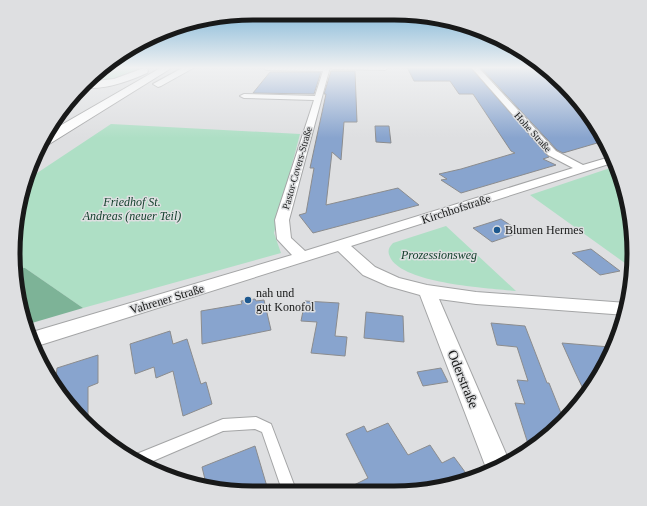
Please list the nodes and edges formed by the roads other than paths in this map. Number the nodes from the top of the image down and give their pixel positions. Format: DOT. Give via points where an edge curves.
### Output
graph roads {
  1 [pos="116,91"];
  2 [pos="130,91"];
  3 [pos="145,91"];
  4 [pos="321,91"];
  5 [pos="495,91"];
  6 [pos="244,96"];
  7 [pos="318,98"];
  8 [pos="75,109"];
  9 [pos="63,118"];
  10 [pos="60,123"];
  11 [pos="69,127"];
  12 [pos="50,139"];
  13 [pos="608,161"];
  14 [pos="582,169"];
  15 [pos="341,245"];
  16 [pos="302,257"];
  17 [pos="428,291"];
  18 [pos="620,309"];
  19 [pos="37,339"];
  20 [pos="143,458"];
  21 [pos="496,463"];
  22 [pos="288,486"];
  1 -- 10 [label="highway"];
  2 -- 11 [label="highway"];
  3 -- 11 [label="highway" via="93,120"];
  4 -- 7 [label="street, Pastor-Covers-Straße"];
  5 -- 14 [label="street, Hohe Straße" via="552,153"];
  6 -- 7 [label="street"];
  7 -- 16 [label="street, Pastor-Covers-Straße" via="282,220 284,239"];
  8 -- 9 [label="highway"];
  11 -- 12 [label="highway"];
  13 -- 14 [label="street, Kirchhofstraße"];
  14 -- 15 [label="street, Kirchhofstraße"];
  15 -- 16 [label="street, Kirchhofstraße"];
  15 -- 17 [label="street" via="369,271 394,282"];
  16 -- 19 [label="street, Vahrener Straße"];
  17 -- 18 [label="street" via="476,298"];
  17 -- 21 [label="street, Oderstraße"];
  20 -- 22 [label="lane" via="223,425 256,423 267,428"];
}
